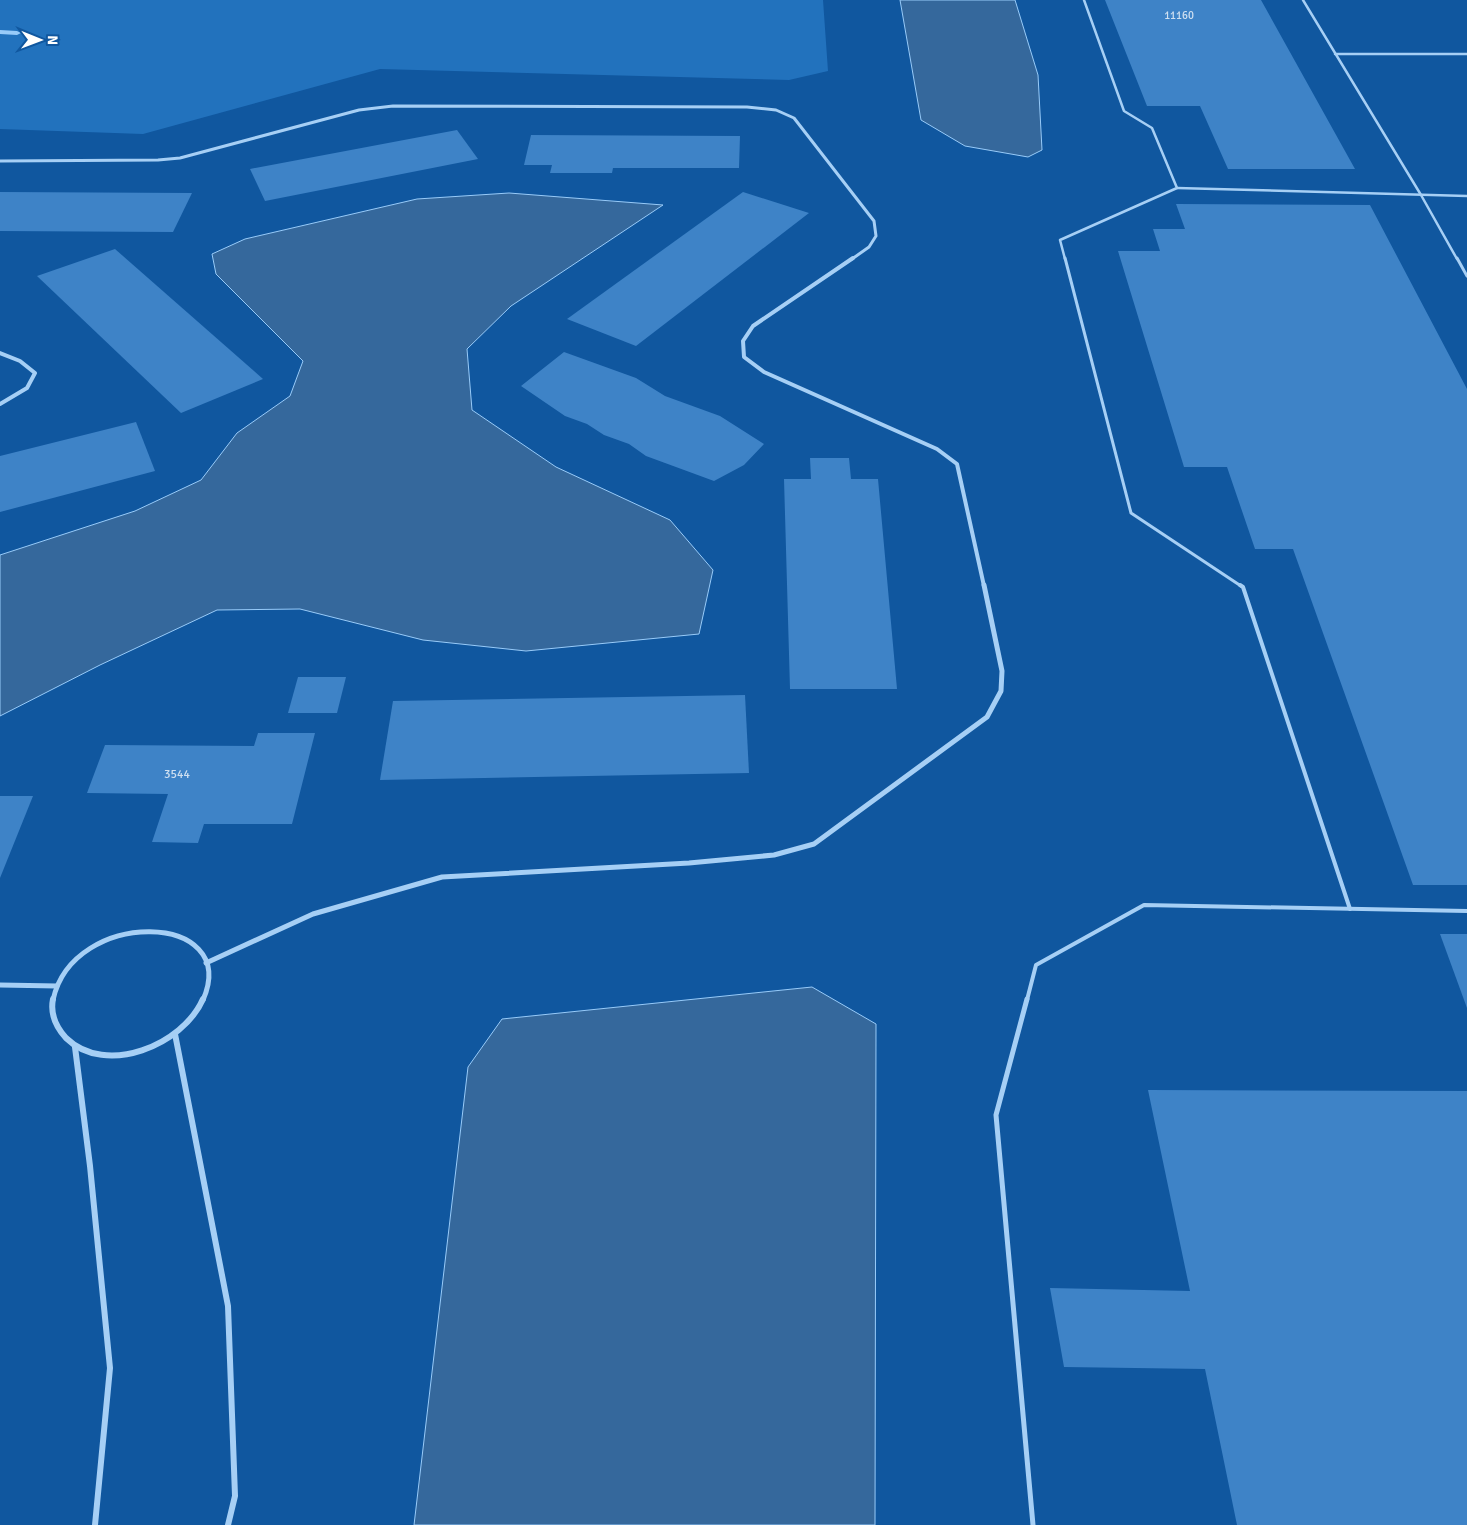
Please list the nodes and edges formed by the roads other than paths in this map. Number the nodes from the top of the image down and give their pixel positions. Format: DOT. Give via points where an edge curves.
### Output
graph roads {
  1 [pos="1084,0"];
  2 [pos="1303,0"];
  3 [pos="1335,54"];
  4 [pos="1467,54"];
  5 [pos="0,161"];
  6 [pos="1177,188"];
  7 [pos="1421,195"];
  8 [pos="1467,196"];
  9 [pos="1467,276"];
  10 [pos="0,353"];
  11 [pos="0,404"];
  12 [pos="1350,909"];
  13 [pos="1467,911"];
  14 [pos="206,963"];
  15 [pos="0,985"];
  16 [pos="57,986"];
  17 [pos="175,1034"];
  18 [pos="75,1047"];
  19 [pos="94,1525"];
  20 [pos="228,1525"];
  21 [pos="1033,1525"];
  1 -- 6 [label="lane" via="1124,110 1152,128"];
  2 -- 3 [label="lane"];
  3 -- 4 [label="lane"];
  3 -- 7 [label="lane"];
  5 -- 14 [label="street" via="180,158 359,110 393,106 737,107 776,110 794,118 874,221 876,236 869,246 753,326 744,341 744,357 764,372 938,449 957,464 962,481 1002,671 1001,691 986,717 814,844 774,855 689,863 442,877 313,914"];
  6 -- 7 [label="lane"];
  6 -- 12 [label="lane" via="1060,240 1131,513 1243,587"];
  7 -- 8 [label="lane"];
  7 -- 9 [label="lane"];
  10 -- 11 [label="street" via="20,361 35,373 27,388"];
  12 -- 13 [label="lane"];
  12 -- 21 [label="lane" via="1144,905 1036,965 996,1115"];
  14 -- 16 [label="street" via="196,947 180,936 159,931 134,932 110,938 87,950 69,967"];
  14 -- 17 [label="street" via="209,980 204,999 193,1018"];
  15 -- 16 [label="street"];
  16 -- 18 [label="street" via="51,1004 53,1021 61,1036"];
  17 -- 18 [label="street" via="151,1048 123,1055 96,1055"];
  17 -- 20 [label="street" via="228,1306 235,1496"];
  18 -- 19 [label="street" via="110,1368"];
}
